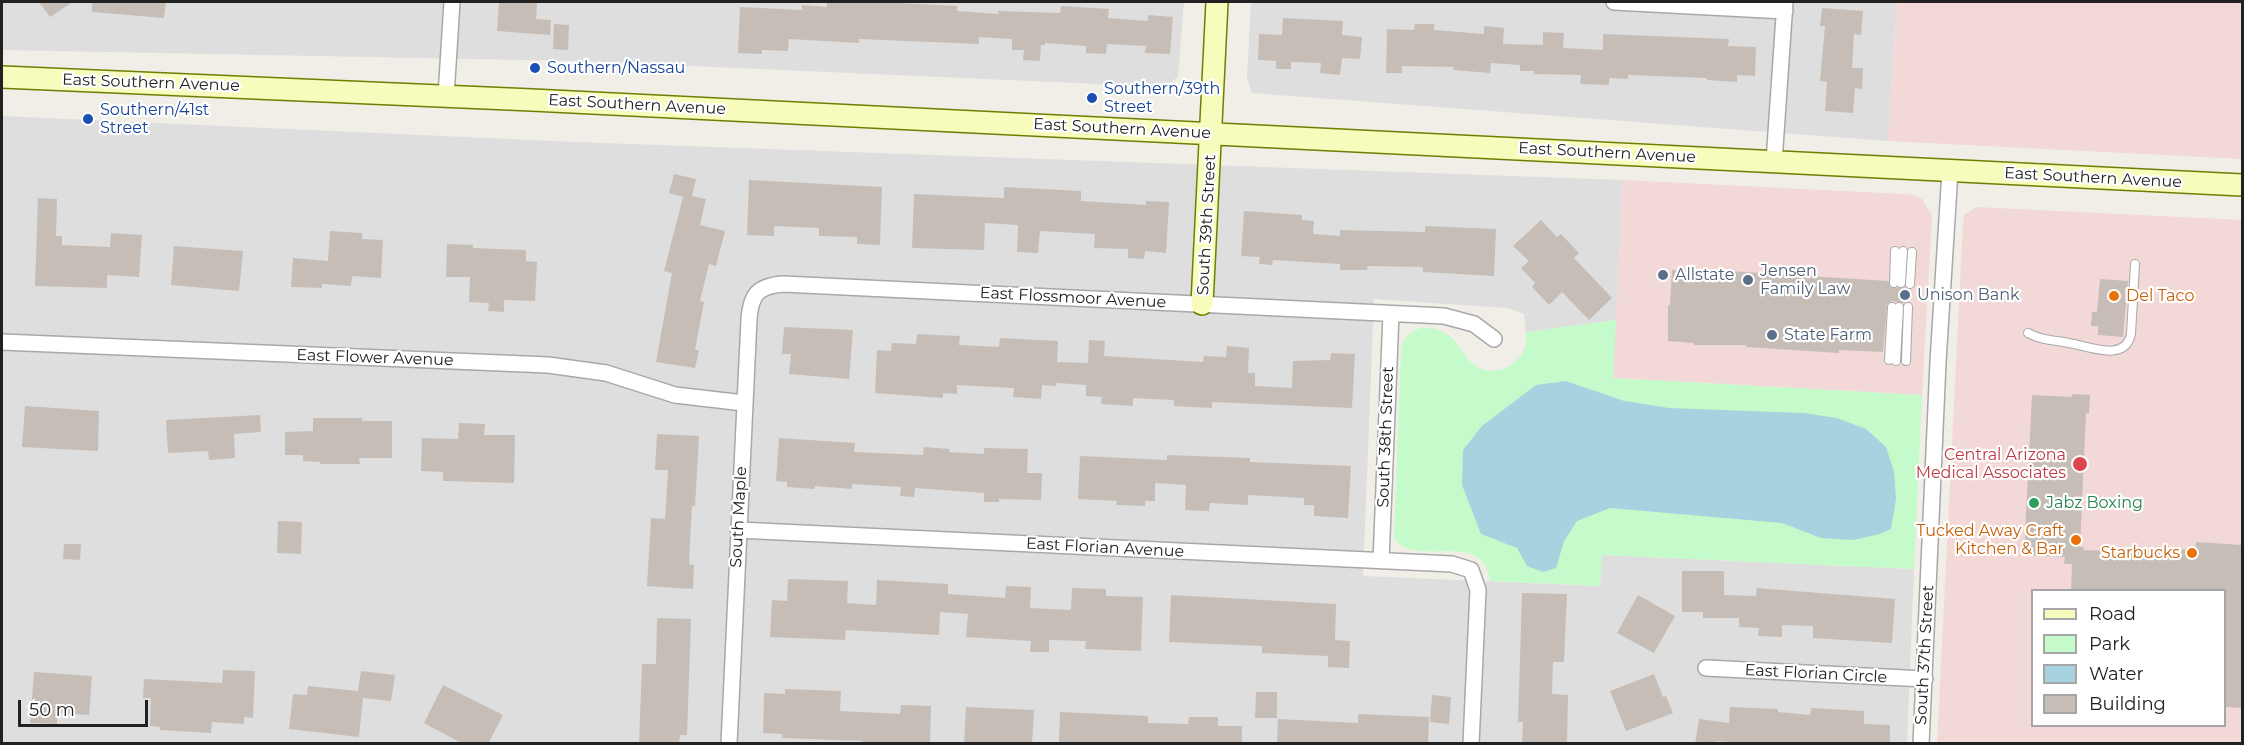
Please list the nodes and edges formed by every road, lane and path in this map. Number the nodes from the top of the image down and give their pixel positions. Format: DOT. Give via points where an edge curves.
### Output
graph roads {
  1 [pos="452,2"];
  2 [pos="1217,2"];
  3 [pos="1614,2"];
  4 [pos="1785,6"];
  5 [pos="2,77"];
  6 [pos="446,96"];
  7 [pos="1212,133"];
  8 [pos="1774,162"];
  9 [pos="1950,171"];
  10 [pos="2242,185"];
  11 [pos="1899,251"];
  12 [pos="1912,252"];
  13 [pos="2135,264"];
  14 [pos="757,293"];
  15 [pos="1202,304"];
  16 [pos="1896,307"];
  17 [pos="1908,308"];
  18 [pos="1391,314"];
  19 [pos="2028,333"];
  20 [pos="1494,339"];
  21 [pos="2,342"];
  22 [pos="1892,361"];
  23 [pos="1906,361"];
  24 [pos="744,402"];
  25 [pos="738,530"];
  26 [pos="1381,561"];
  27 [pos="1706,669"];
  28 [pos="1925,679"];
  29 [pos="729,744"];
  30 [pos="1471,744"];
  31 [pos="1921,744"];
  1 -- 6 [label="street"];
  2 -- 7 [label="main road, South 39th Street"];
  3 -- 4 [label="street"];
  4 -- 8 [label="street"];
  5 -- 6 [label="main road, East Southern Avenue"];
  6 -- 7 [label="main road, East Southern Avenue"];
  7 -- 8 [label="main road, East Southern Avenue"];
  7 -- 15 [label="main road, South 39th Street"];
  8 -- 9 [label="main road, East Southern Avenue"];
  9 -- 10 [label="main road, East Southern Avenue"];
  9 -- 28 [label="street, South 37th Street"];
  11 -- 12 [label="lane" via="1901,283"];
  13 -- 19 [label="lane" via="2131,334 2123,347 2104,350 2041,340"];
  14 -- 15 [label="street, East Flossmoor Avenue" via="764,287 783,284"];
  14 -- 24 [label="street, South Maple" via="750,310"];
  15 -- 18 [label="street, East Flossmoor Avenue"];
  16 -- 22 [label="lane"];
  17 -- 23 [label="lane"];
  18 -- 20 [label="street, East Flossmoor Avenue" via="1459,319 1474,324"];
  18 -- 26 [label="street, South 38th Street"];
  21 -- 24 [label="street, East Flower Avenue" via="548,365 606,373 675,395"];
  24 -- 25 [label="street, South Maple"];
  25 -- 26 [label="street, East Florian Avenue"];
  25 -- 29 [label="street, South Maple"];
  26 -- 30 [label="street, East Florian Avenue" via="1452,564 1471,570 1478,590"];
  27 -- 28 [label="street, East Florian Circle"];
  28 -- 31 [label="street, South 37th Street"];
}
